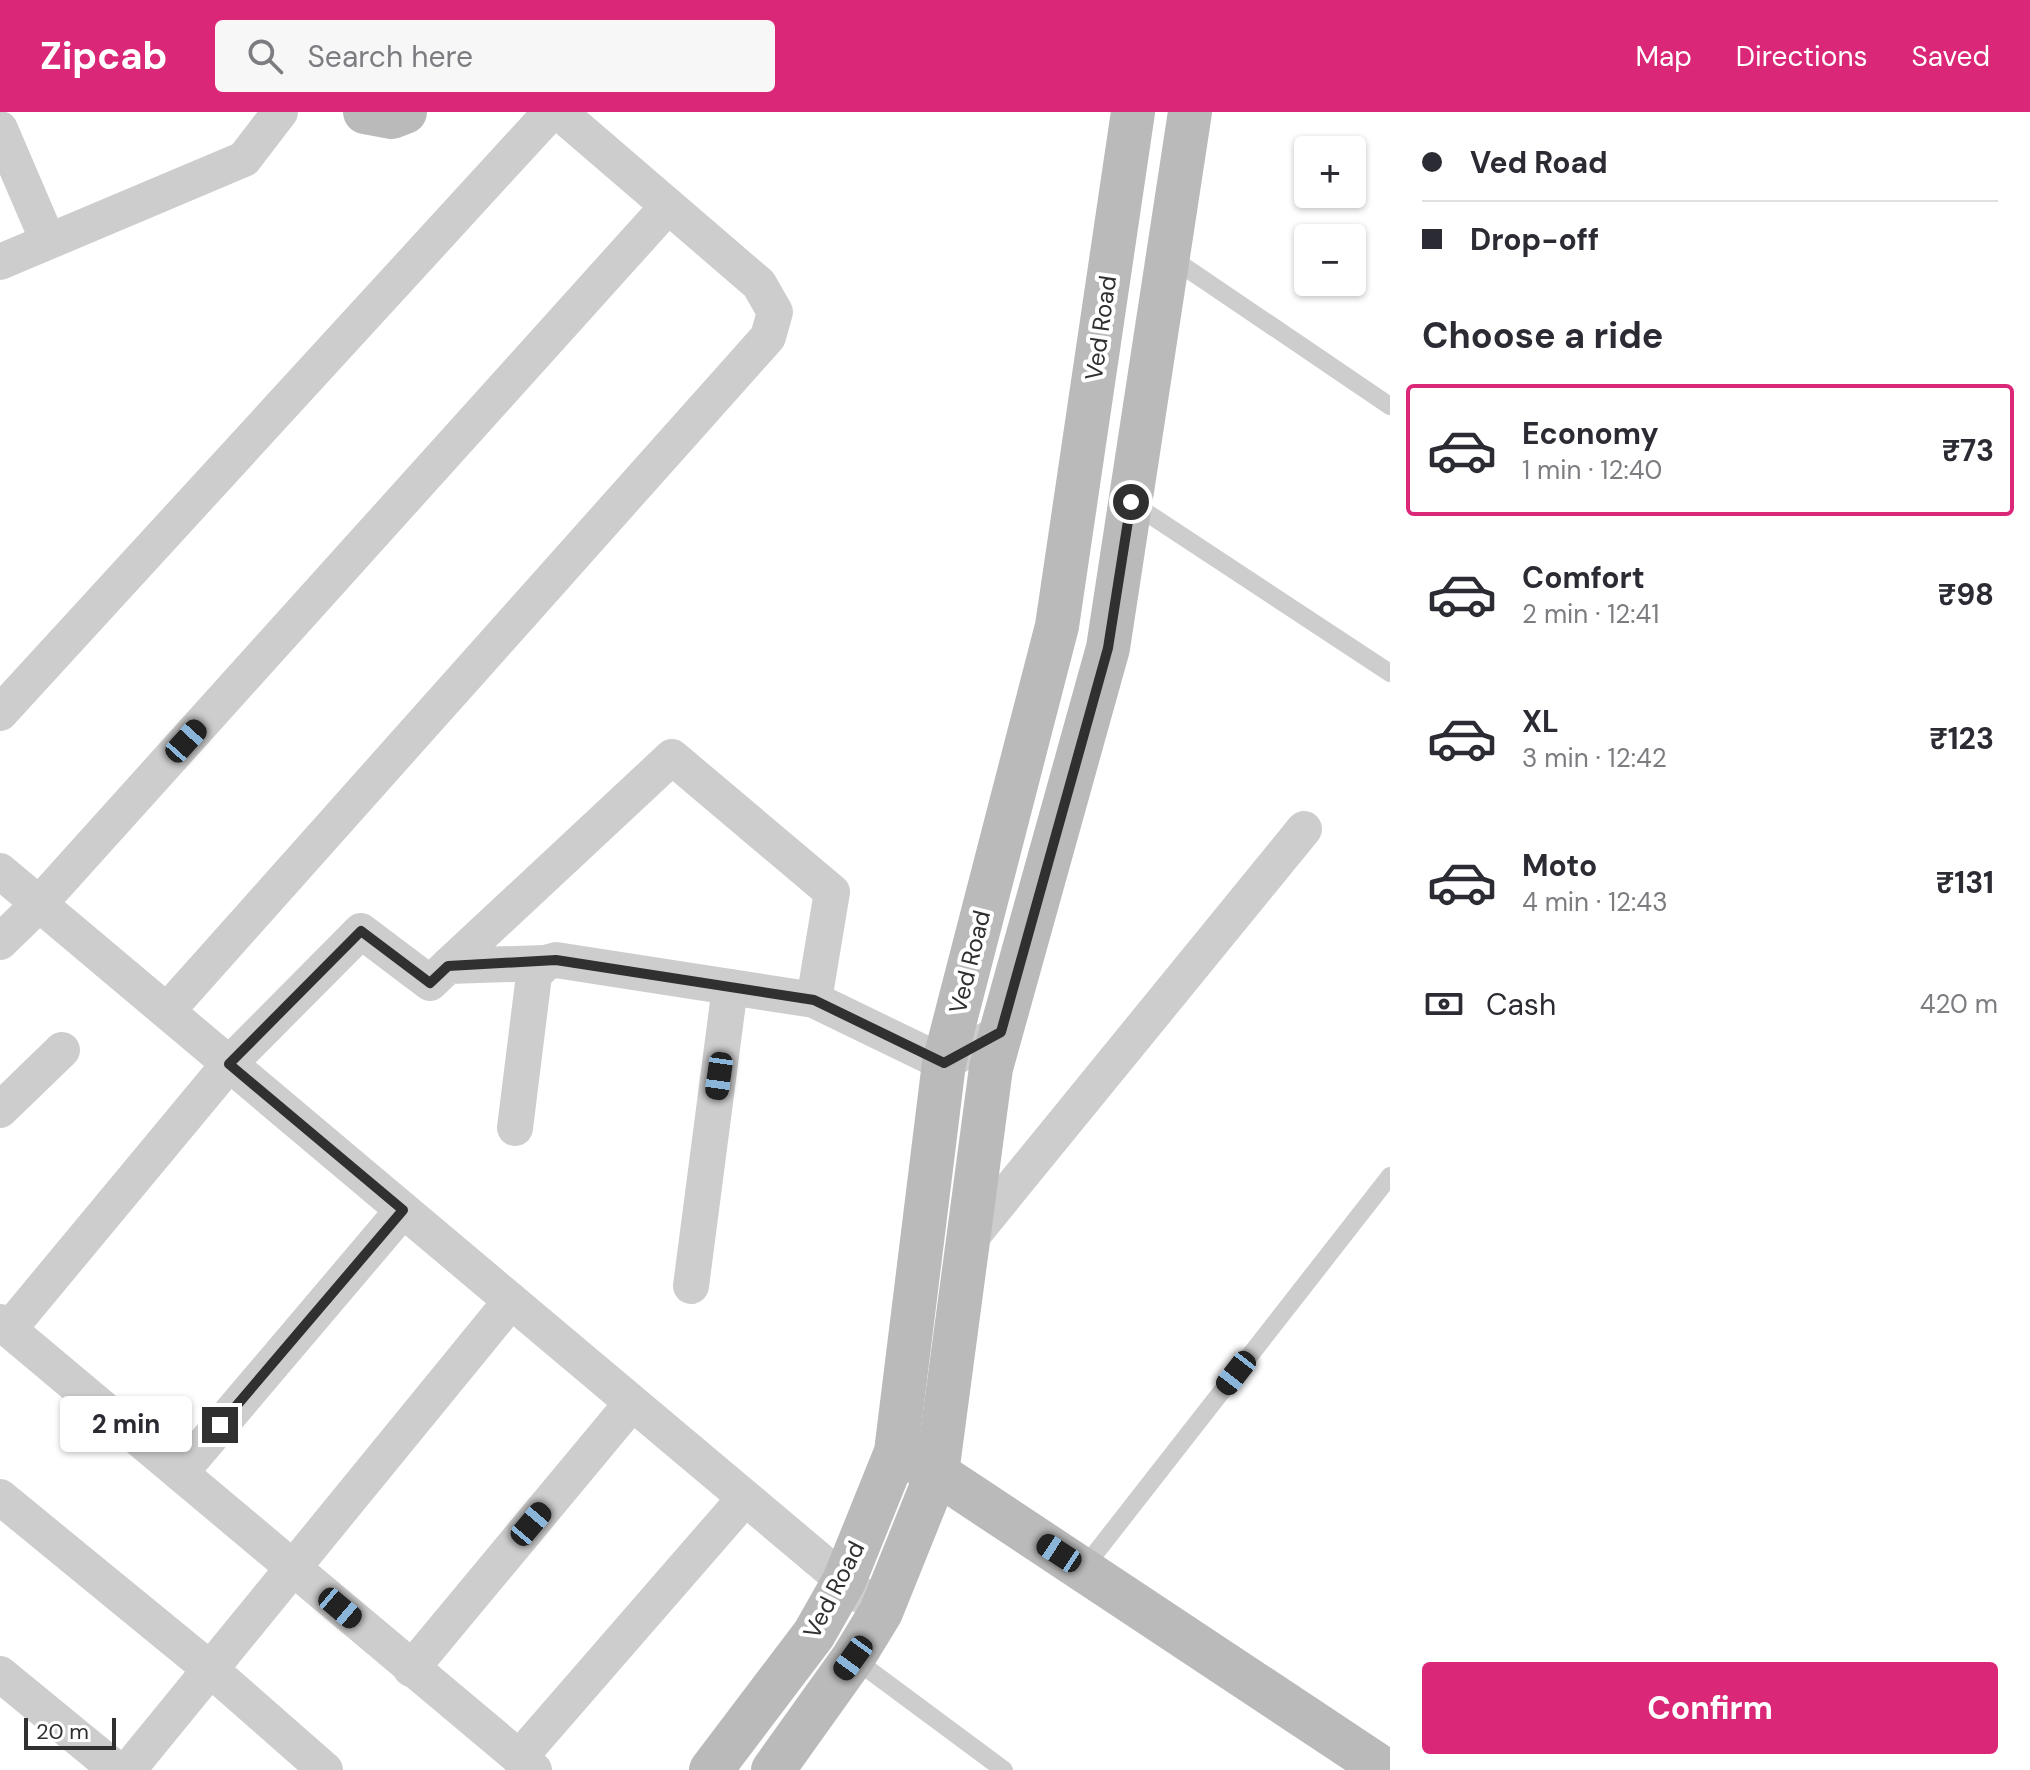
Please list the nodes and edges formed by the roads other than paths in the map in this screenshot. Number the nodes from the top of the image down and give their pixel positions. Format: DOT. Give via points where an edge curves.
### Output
graph roads {
  1 [pos="280,112"];
  2 [pos="365,112"];
  3 [pos="405,112"];
  4 [pos="551,112"];
  5 [pos="559,112"];
  6 [pos="1133,112"];
  7 [pos="1190,112"];
  8 [pos="0,129"];
  9 [pos="668,206"];
  10 [pos="48,241"];
  11 [pos="1168,255"];
  12 [pos="0,262"];
  13 [pos="1390,406"];
  14 [pos="1131,502"];
  15 [pos="1390,673"];
  16 [pos="0,713"];
  17 [pos="1304,829"];
  18 [pos="0,871"];
  19 [pos="39,904"];
  20 [pos="0,942"];
  21 [pos="545,963"];
  22 [pos="448,966"];
  23 [pos="730,987"];
  24 [pos="814,1000"];
  25 [pos="167,1011"];
  26 [pos="1001,1032"];
  27 [pos="62,1050"];
  28 [pos="944,1063"];
  29 [pos="229,1064"];
  30 [pos="0,1110"];
  31 [pos="515,1128"];
  32 [pos="1390,1176"];
  33 [pos="403,1210"];
  34 [pos="968,1241"];
  35 [pos="691,1286"];
  36 [pos="511,1301"];
  37 [pos="4,1326"];
  38 [pos="632,1403"];
  39 [pos="896,1452"];
  40 [pos="180,1473"];
  41 [pos="937,1473"];
  42 [pos="0,1497"];
  43 [pos="745,1498"];
  44 [pos="292,1568"];
  45 [pos="1083,1569"];
  46 [pos="844,1581"];
  47 [pos="881,1612"];
  48 [pos="853,1658"];
  49 [pos="210,1669"];
  50 [pos="411,1669"];
  51 [pos="0,1674"];
  52 [pos="527,1764"];
  53 [pos="117,1770"];
  54 [pos="128,1770"];
  55 [pos="325,1770"];
  56 [pos="711,1770"];
  57 [pos="773,1770"];
  58 [pos="1004,1770"];
  59 [pos="1388,1770"];
  1 -- 10 [label="street" via="244,159"];
  2 -- 3 [label="main road" via="392,117"];
  4 -- 16 [label="street"];
  5 -- 9 [label="street"];
  6 -- 28 [label="main road, Ved Road" via="1057,626"];
  7 -- 11 [label="main road, Ved Road"];
  8 -- 10 [label="street"];
  9 -- 19 [label="street"];
  9 -- 25 [label="street" via="759,284 775,312 768,337"];
  10 -- 12 [label="street"];
  11 -- 13 [label="lane"];
  11 -- 14 [label="main road, Ved Road"];
  14 -- 15 [label="lane"];
  14 -- 26 [label="main road, Ved Road" via="1108,648"];
  17 -- 34 [label="street"];
  18 -- 19 [label="street"];
  19 -- 20 [label="street"];
  19 -- 25 [label="street"];
  21 -- 22 [label="street"];
  21 -- 23 [label="street" via="556,960"];
  21 -- 31 [label="street" via="534,975"];
  22 -- 24 [label="street" via="672,757 832,892"];
  22 -- 29 [label="street" via="430,983 361,931"];
  23 -- 24 [label="street"];
  23 -- 35 [label="street"];
  24 -- 28 [label="street"];
  25 -- 29 [label="street"];
  26 -- 28 [label="street"];
  26 -- 34 [label="main road, Ved Road" via="991,1068"];
  27 -- 30 [label="street"];
  28 -- 39 [label="main road, Ved Road"];
  29 -- 33 [label="street"];
  29 -- 37 [label="street"];
  32 -- 45 [label="lane"];
  33 -- 36 [label="street"];
  33 -- 40 [label="street"];
  34 -- 41 [label="main road, Ved Road"];
  36 -- 38 [label="street"];
  36 -- 44 [label="street"];
  37 -- 40 [label="street"];
  38 -- 43 [label="street"];
  38 -- 50 [label="street"];
  39 -- 41 [label="main road"];
  39 -- 46 [label="main road, Ved Road"];
  40 -- 44 [label="street"];
  41 -- 45 [label="main road"];
  41 -- 47 [label="main road, Ved Road"];
  42 -- 49 [label="street"];
  43 -- 46 [label="street"];
  43 -- 52 [label="street"];
  44 -- 49 [label="street"];
  44 -- 50 [label="street"];
  45 -- 59 [label="main road"];
  46 -- 47 [label="street"];
  46 -- 56 [label="main road, Ved Road" via="814,1634"];
  47 -- 48 [label="main road, Ved Road"];
  48 -- 57 [label="main road, Ved Road"];
  48 -- 58 [label="lane"];
  49 -- 54 [label="street"];
  49 -- 55 [label="street"];
  50 -- 52 [label="street"];
  51 -- 53 [label="street"];
}
